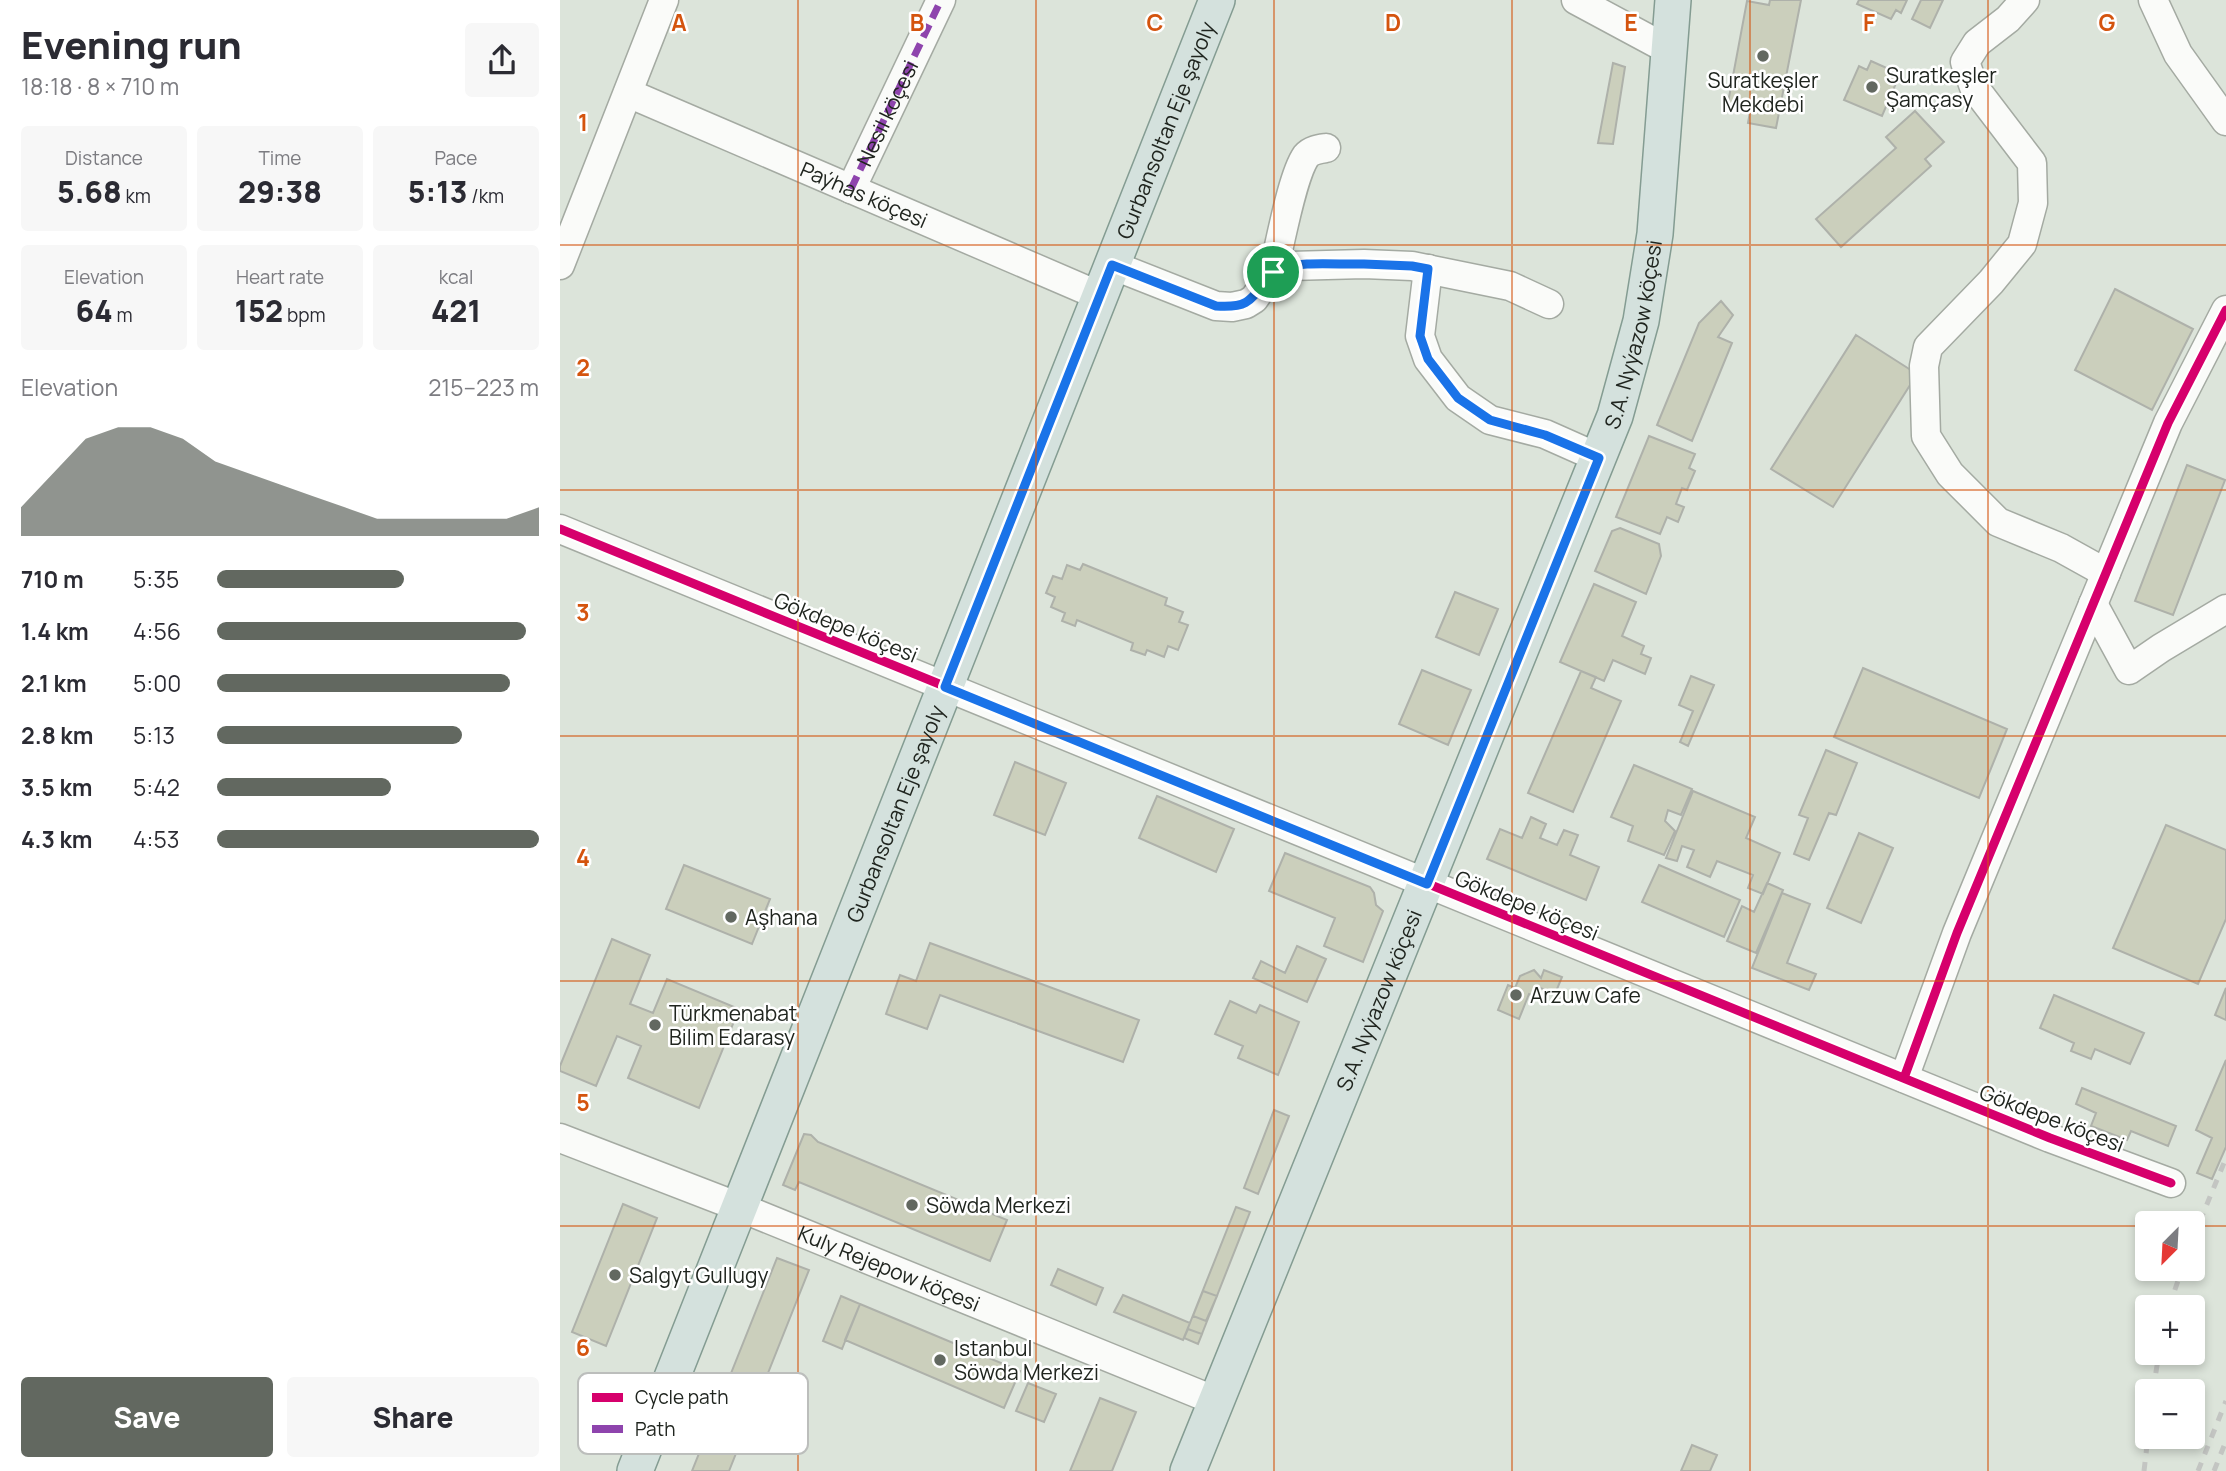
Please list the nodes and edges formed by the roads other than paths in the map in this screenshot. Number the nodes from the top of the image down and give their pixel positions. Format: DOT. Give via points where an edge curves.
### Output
graph roads {
  1 [pos="664,0"];
  2 [pos="941,0"];
  3 [pos="1217,0"];
  4 [pos="1576,0"];
  5 [pos="1673,0"];
  6 [pos="2025,0"];
  7 [pos="2153,0"];
  8 [pos="1668,50"];
  9 [pos="628,93"];
  10 [pos="2226,121"];
  11 [pos="1326,148"];
  12 [pos="851,189"];
  13 [pos="560,265"];
  14 [pos="1428,269"];
  15 [pos="1273,272"];
  16 [pos="1106,281"];
  17 [pos="1549,304"];
  18 [pos="2226,310"];
  19 [pos="1599,458"];
  20 [pos="560,529"];
  21 [pos="2106,573"];
  22 [pos="2093,604"];
  23 [pos="2226,609"];
  24 [pos="945,687"];
  25 [pos="1427,884"];
  26 [pos="1904,1078"];
  27 [pos="560,1138"];
  28 [pos="2171,1183"];
  29 [pos="740,1207"];
  30 [pos="674,1373"];
  31 [pos="1216,1401"];
  32 [pos="642,1454"];
  33 [pos="635,1471"];
  34 [pos="1188,1471"];
  1 -- 9 [label="street"];
  2 -- 12 [label="street, Nesil köçesi"];
  3 -- 16 [label="main road, Gurbansoltan Eje şayoly"];
  4 -- 8 [label="street"];
  5 -- 8 [label="main road, S.A. Nyýazow köçesi"];
  6 -- 21 [label="street" via="1977,43 1965,62 1974,86 2032,163 2034,202 2022,244 1928,347 1924,366 1926,436 1950,474 1998,522"];
  7 -- 10 [label="street" via="2178,54"];
  8 -- 19 [label="main road, S.A. Nyýazow köçesi" via="1655,234 1641,321 1619,405"];
  9 -- 12 [label="street, Paýhas köçesi"];
  9 -- 13 [label="street"];
  11 -- 15 [label="street" via="1307,156 1298,176"];
  12 -- 16 [label="street, Paýhas köçesi"];
  14 -- 15 [label="street" via="1290,266"];
  14 -- 17 [label="street" via="1510,286"];
  14 -- 19 [label="street" via="1420,336 1428,359 1458,398 1490,420 1545,435"];
  15 -- 16 [label="street, Paýhas köçesi" via="1254,299 1233,307"];
  16 -- 24 [label="main road, Gurbansoltan Eje şayoly"];
  18 -- 21 [label="street" via="2168,423"];
  19 -- 25 [label="main road, S.A. Nyýazow köçesi"];
  20 -- 24 [label="street, Gökdepe köçesi"];
  21 -- 22 [label="street"];
  22 -- 23 [label="street" via="2129,670"];
  22 -- 26 [label="street" via="1957,933"];
  24 -- 25 [label="street, Gökdepe köçesi"];
  24 -- 29 [label="main road, Gurbansoltan Eje şayoly"];
  25 -- 26 [label="street, Gökdepe köçesi"];
  25 -- 31 [label="main road, S.A. Nyýazow köçesi"];
  26 -- 28 [label="street, Gökdepe köçesi"];
  27 -- 29 [label="street, Kuly Rejepow köçesi"];
  29 -- 30 [label="main road, Gurbansoltan Eje şayoly"];
  29 -- 31 [label="street, Kuly Rejepow köçesi"];
  31 -- 34 [label="main road, S.A. Nyýazow köçesi"];
  32 -- 33 [label="main road, Gurbansoltan Eje şayoly"];
}
